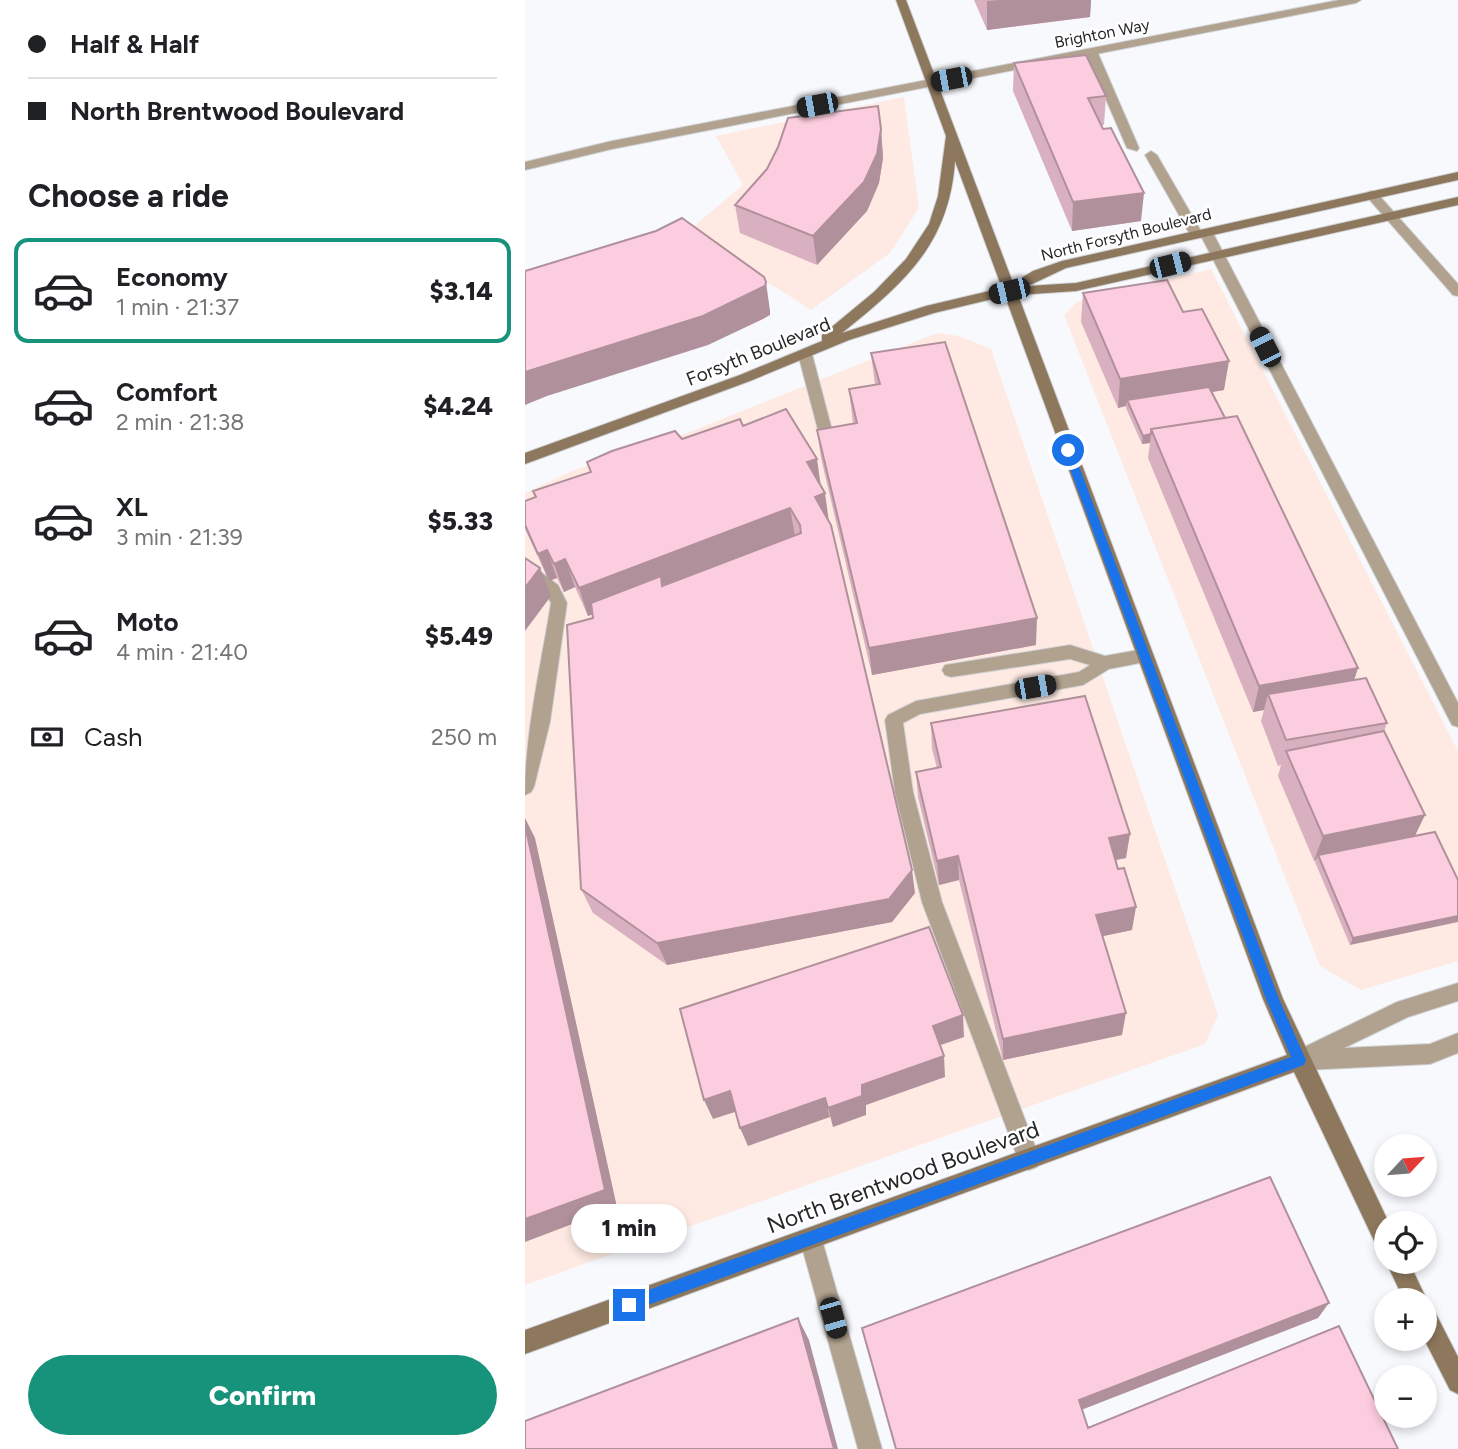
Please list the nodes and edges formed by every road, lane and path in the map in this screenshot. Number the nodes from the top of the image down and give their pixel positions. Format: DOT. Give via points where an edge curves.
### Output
graph roads {
  1 [pos="901,0"];
  2 [pos="1356,0"];
  3 [pos="1091,51"];
  4 [pos="930,83"];
  5 [pos="950,136"];
  6 [pos="1133,148"];
  7 [pos="1151,155"];
  8 [pos="525,166"];
  9 [pos="1458,176"];
  10 [pos="1372,195"];
  11 [pos="1458,201"];
  12 [pos="1390,216"];
  13 [pos="1201,234"];
  14 [pos="1216,254"];
  15 [pos="1009,291"];
  16 [pos="1458,292"];
  17 [pos="806,354"];
  18 [pos="831,456"];
  19 [pos="525,459"];
  20 [pos="525,566"];
  21 [pos="1144,656"];
  22 [pos="1105,663"];
  23 [pos="951,670"];
  24 [pos="1458,720"];
  25 [pos="525,787"];
  26 [pos="1458,992"];
  27 [pos="1458,1043"];
  28 [pos="1299,1060"];
  29 [pos="1029,1159"];
  30 [pos="1374,1216"];
  31 [pos="811,1240"];
  32 [pos="1437,1340"];
  33 [pos="525,1342"];
  34 [pos="1458,1382"];
  35 [pos="870,1449"];
  1 -- 4 [label="main road"];
  2 -- 3 [label="street, Brighton Way"];
  3 -- 4 [label="street, Brighton Way"];
  3 -- 6 [label="street"];
  4 -- 5 [label="main road"];
  4 -- 8 [label="street, Brighton Way"];
  5 -- 15 [label="main road"];
  5 -- 17 [label="main road" via="943,202 921,248 866,305"];
  7 -- 13 [label="street"];
  9 -- 10 [label="main road, North Forsyth Boulevard"];
  10 -- 12 [label="street"];
  10 -- 13 [label="main road, North Forsyth Boulevard"];
  11 -- 12 [label="main road, North Forsyth Boulevard"];
  12 -- 14 [label="main road, North Forsyth Boulevard"];
  12 -- 16 [label="street"];
  13 -- 14 [label="street"];
  13 -- 15 [label="main road, North Forsyth Boulevard" via="1062,265"];
  14 -- 15 [label="main road, North Forsyth Boulevard" via="1076,287"];
  14 -- 24 [label="street"];
  15 -- 17 [label="main road, Forsyth Boulevard" via="883,323"];
  15 -- 21 [label="main road"];
  17 -- 18 [label="street"];
  17 -- 19 [label="main road, Forsyth Boulevard"];
  20 -- 25 [label="street" via="552,589 559,604 541,722"];
  21 -- 22 [label="street"];
  21 -- 28 [label="main road"];
  22 -- 23 [label="street" via="1070,652"];
  22 -- 29 [label="street" via="1083,678 916,708 894,720 904,792 932,902"];
  26 -- 28 [label="street, North Brentwood Boulevard" via="1404,1009"];
  27 -- 28 [label="street, North Brentwood Boulevard" via="1430,1054"];
  28 -- 29 [label="main road, North Brentwood Boulevard"];
  28 -- 30 [label="main road"];
  29 -- 31 [label="main road, North Brentwood Boulevard"];
  31 -- 33 [label="main road, North Brentwood Boulevard"];
  31 -- 35 [label="street"];
  32 -- 34 [label="main road"];
}
